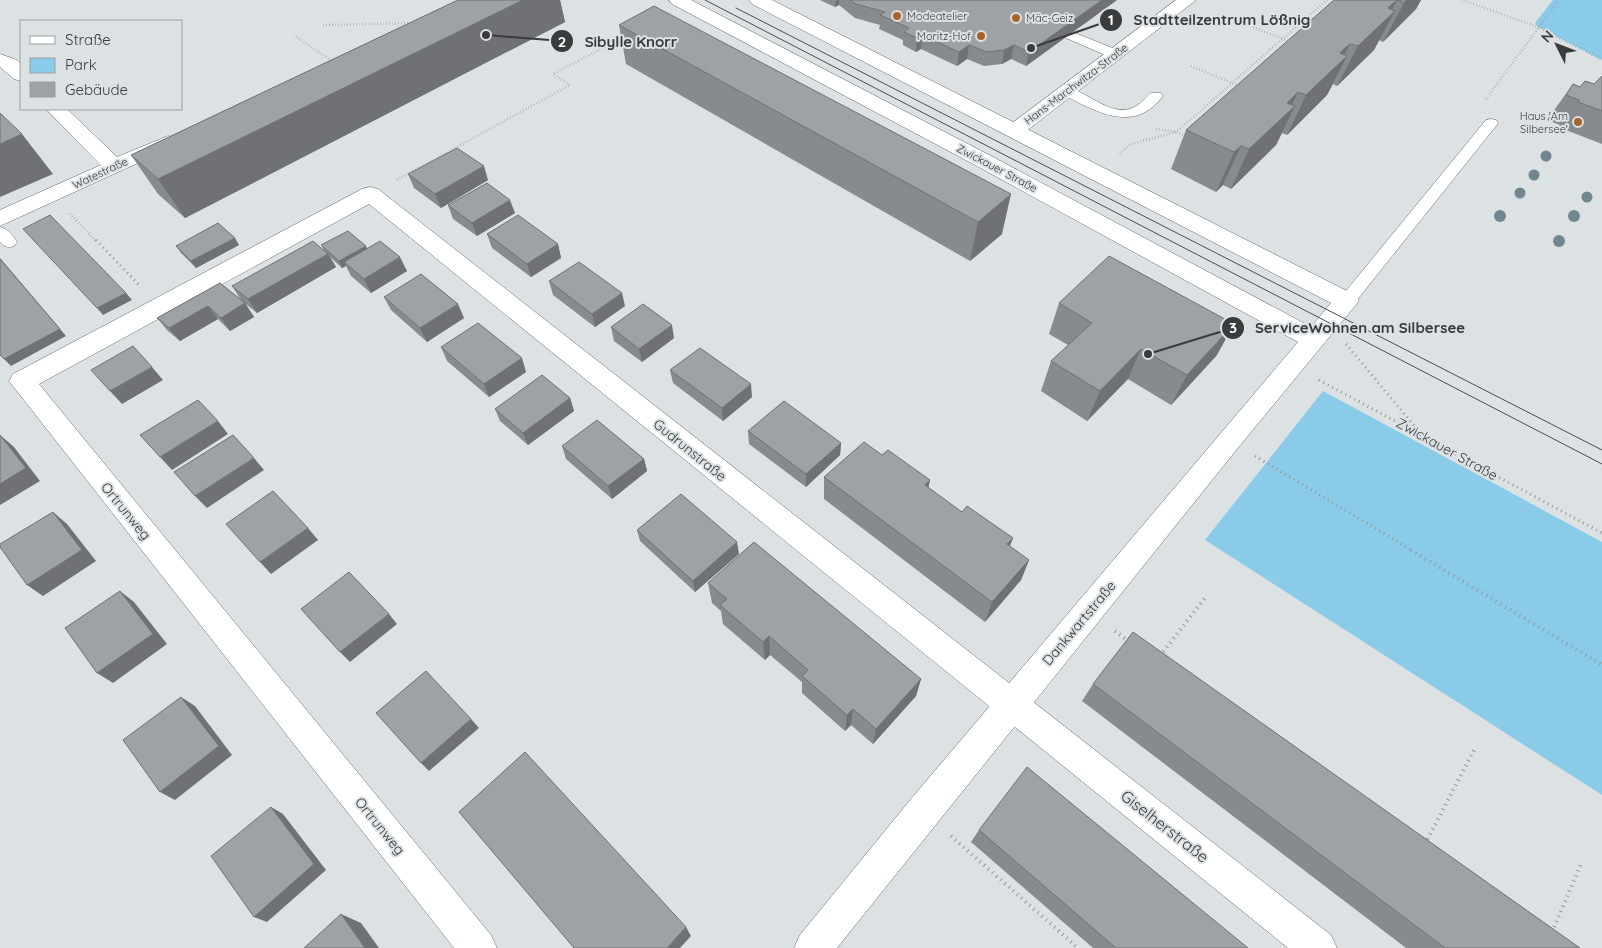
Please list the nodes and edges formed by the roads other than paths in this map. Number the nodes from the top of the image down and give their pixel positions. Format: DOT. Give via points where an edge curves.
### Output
graph roads {
  1 [pos="678,0"];
  2 [pos="758,0"];
  3 [pos="1187,0"];
  4 [pos="1070,34"];
  5 [pos="1115,54"];
  6 [pos="0,60"];
  7 [pos="20,74"];
  8 [pos="1067,91"];
  9 [pos="1156,96"];
  10 [pos="57,110"];
  11 [pos="1491,123"];
  12 [pos="1014,131"];
  13 [pos="185,134"];
  14 [pos="114,166"];
  15 [pos="370,194"];
  16 [pos="0,219"];
  17 [pos="1347,301"];
  18 [pos="1321,330"];
  19 [pos="1011,705"];
  20 [pos="478,948"];
  21 [pos="813,948"];
  22 [pos="1318,948"];
  1 -- 18 [label="street, Zwickauer Straße" via="984,160 1200,279"];
  2 -- 12 [label="street"];
  3 -- 5 [label="street, Hans-Marchwitza-Straße"];
  4 -- 5 [label="lane"];
  5 -- 8 [label="street, Hans-Marchwitza-Straße"];
  6 -- 7 [label="street"];
  8 -- 9 [label="lane" via="1122,114 1140,109"];
  8 -- 12 [label="street, Hans-Marchwitza-Straße"];
  10 -- 14 [label="street"];
  11 -- 17 [label="lane"];
  12 -- 17 [label="street"];
  13 -- 14 [label="street, Watestraße"];
  14 -- 16 [label="street, Watestraße"];
  15 -- 19 [label="street, Gudrunstraße"];
  15 -- 20 [label="street, Ortrunweg" via="22,381"];
  17 -- 18 [label="street, Dankwartstraße"];
  18 -- 19 [label="street, Dankwartstraße"];
  19 -- 21 [label="street, Dankwartstraße"];
  19 -- 22 [label="street, Giselherstraße"];
}
